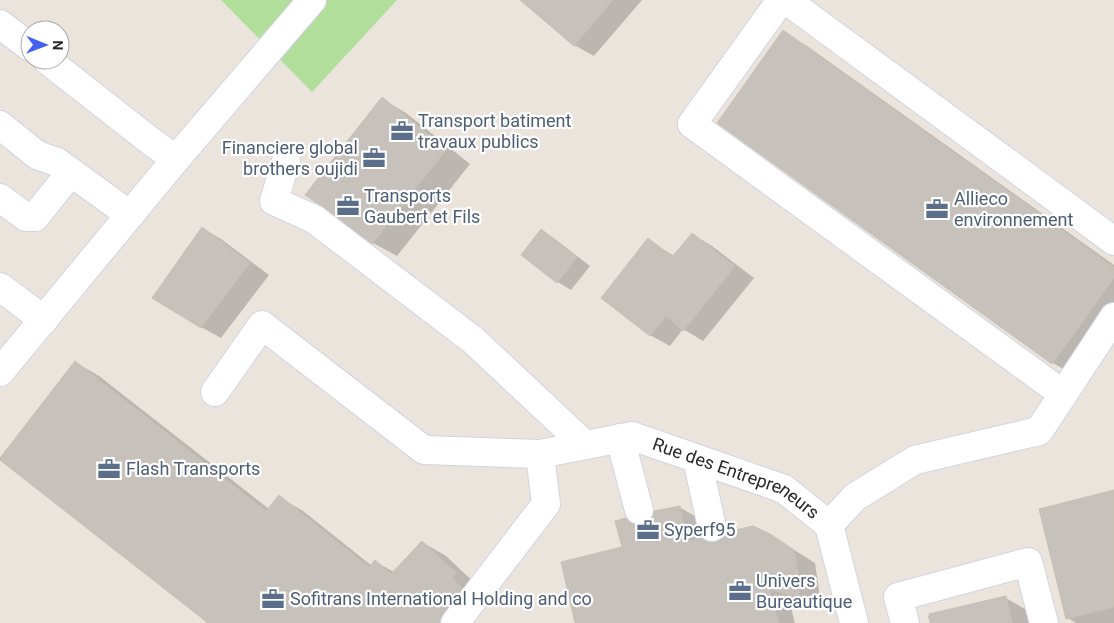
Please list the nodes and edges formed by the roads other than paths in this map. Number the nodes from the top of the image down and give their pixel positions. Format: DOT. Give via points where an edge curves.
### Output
graph roads {
  1 [pos="312,0"];
  2 [pos="781,0"];
  3 [pos="786,0"];
  4 [pos="0,24"];
  5 [pos="20,39"];
  6 [pos="60,70"];
  7 [pos="0,125"];
  8 [pos="176,159"];
  9 [pos="286,162"];
  10 [pos="71,172"];
  11 [pos="0,198"];
  12 [pos="130,215"];
  13 [pos="1114,241"];
  14 [pos="0,287"];
  15 [pos="1114,317"];
  16 [pos="44,320"];
  17 [pos="0,372"];
  18 [pos="216,392"];
  19 [pos="1063,394"];
  20 [pos="620,438"];
  21 [pos="585,445"];
  22 [pos="540,454"];
  23 [pos="697,459"];
  24 [pos="639,510"];
  25 [pos="829,525"];
  26 [pos="712,527"];
  27 [pos="455,623"];
  28 [pos="854,623"];
  29 [pos="905,623"];
  30 [pos="1044,623"];
  1 -- 8 [label="street"];
  2 -- 19 [label="street" via="692,124"];
  3 -- 13 [label="street"];
  4 -- 5 [label="street"];
  6 -- 8 [label="street"];
  7 -- 10 [label="street" via="37,155 58,162"];
  8 -- 12 [label="street"];
  9 -- 21 [label="street" via="274,201 314,219 473,340"];
  10 -- 11 [label="street" via="35,217 26,217"];
  10 -- 12 [label="street"];
  12 -- 16 [label="street"];
  14 -- 16 [label="street"];
  15 -- 19 [label="street"];
  16 -- 17 [label="street"];
  18 -- 22 [label="street, Rue des Entrepreneurs" via="262,326 424,450"];
  19 -- 25 [label="street" via="1039,431 915,460 855,497"];
  20 -- 21 [label="street, Rue des Entrepreneurs"];
  20 -- 23 [label="street, Rue des Entrepreneurs" via="632,436"];
  20 -- 24 [label="street"];
  21 -- 22 [label="street, Rue des Entrepreneurs"];
  22 -- 27 [label="street" via="546,504"];
  23 -- 25 [label="street, Rue des Entrepreneurs" via="784,490"];
  23 -- 26 [label="street"];
  25 -- 28 [label="street, Rue des Entrepreneurs"];
  29 -- 30 [label="street" via="898,597 1028,562"];
}
